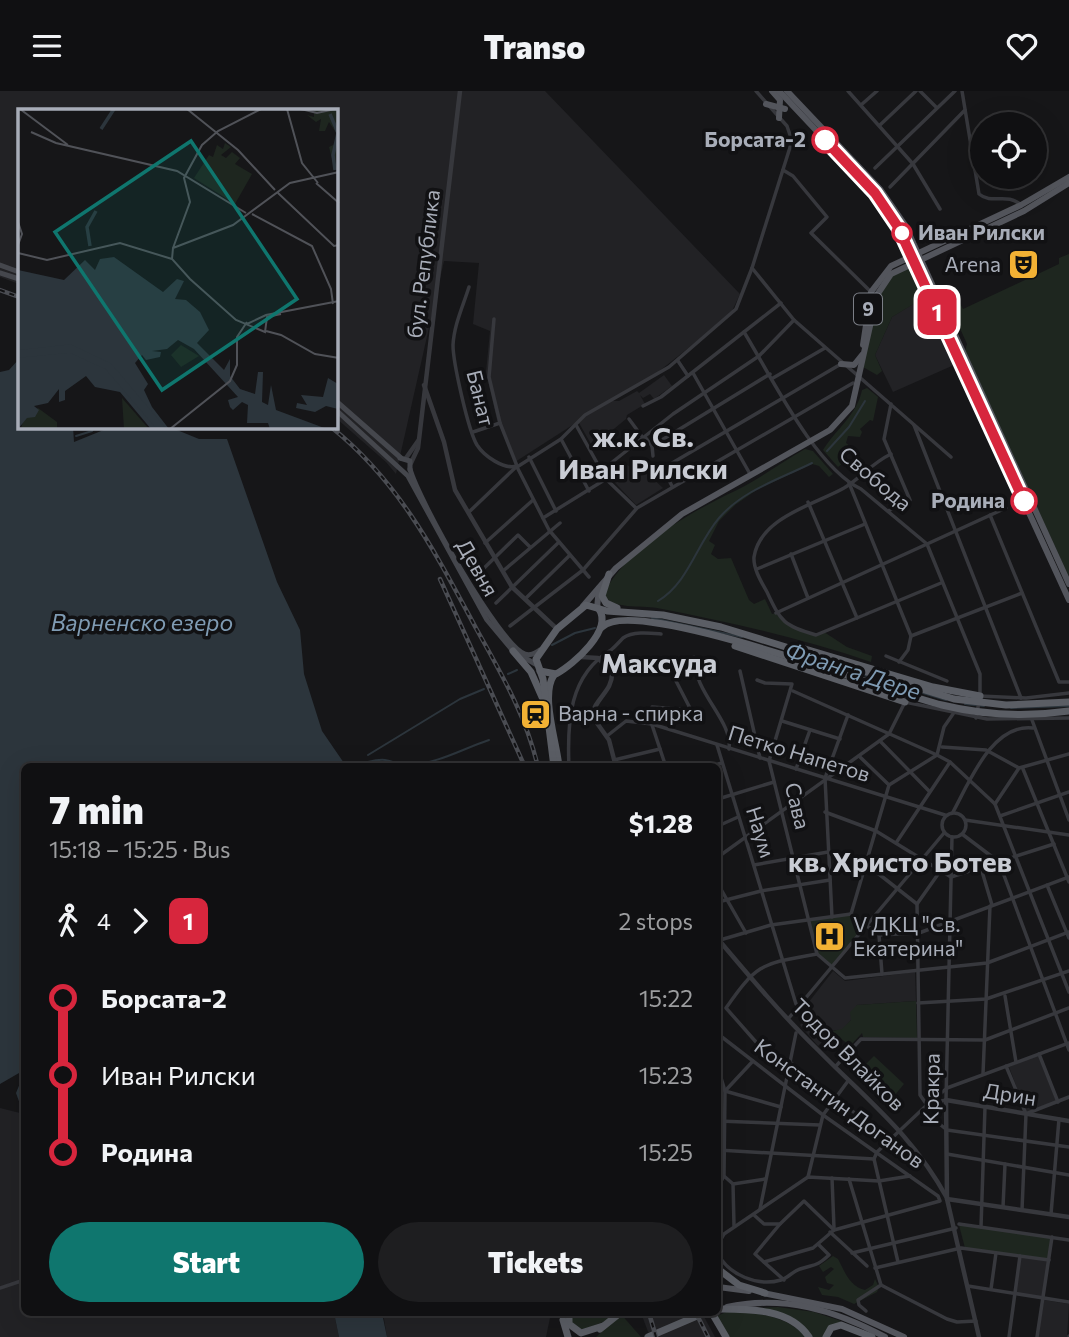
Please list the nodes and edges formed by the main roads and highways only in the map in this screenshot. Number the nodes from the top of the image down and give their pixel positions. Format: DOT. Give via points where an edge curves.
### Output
graph roads {
  1 [pos="772,91"];
  2 [pos="779,91"];
  3 [pos="788,91"];
  4 [pos="766,104"];
  5 [pos="782,109"];
  6 [pos="796,109"];
  7 [pos="780,119"];
  8 [pos="1069,177"];
  9 [pos="1069,183"];
  10 [pos="1015,199"];
  11 [pos="1020,208"];
  12 [pos="916,257"];
  13 [pos="0,265"];
  14 [pos="0,272"];
  15 [pos="18,272"];
  16 [pos="18,279"];
  17 [pos="862,355"];
  18 [pos="841,364"];
  19 [pos="856,380"];
  20 [pos="338,403"];
  21 [pos="338,412"];
  22 [pos="404,458"];
  23 [pos="396,464"];
  24 [pos="409,469"];
  25 [pos="609,575"];
  26 [pos="601,583"];
  27 [pos="1069,584"];
  28 [pos="1069,600"];
  29 [pos="583,606"];
  30 [pos="598,608"];
  31 [pos="631,610"];
  32 [pos="602,627"];
  33 [pos="705,633"];
  34 [pos="757,637"];
  35 [pos="540,650"];
  36 [pos="513,651"];
  37 [pos="538,668"];
  38 [pos="554,675"];
  39 [pos="980,697"];
  40 [pos="905,702"];
  41 [pos="1069,702"];
  42 [pos="1069,711"];
  43 [pos="545,713"];
  44 [pos="553,763"];
  45 [pos="558,763"];
  46 [pos="721,1272"];
  47 [pos="721,1287"];
  48 [pos="765,1293"];
  49 [pos="721,1308"];
  50 [pos="721,1309"];
  51 [pos="566,1316"];
  52 [pos="567,1316"];
  53 [pos="617,1316"];
  54 [pos="700,1316"];
  55 [pos="710,1316"];
  56 [pos="710,1316"];
  57 [pos="604,1325"];
  58 [pos="568,1337"];
  59 [pos="592,1337"];
  60 [pos="648,1337"];
  61 [pos="720,1337"];
  62 [pos="726,1337"];
  63 [pos="809,1337"];
  64 [pos="826,1337"];
  65 [pos="872,1337"];
  66 [pos="885,1337"];
  67 [pos="904,1337"];
  1 -- 5 [label="main road"];
  2 -- 6 [label="main road"];
  3 -- 12 [label="main road" via="880,189 905,225"];
  4 -- 5 [label="main road"];
  5 -- 6 [label="main road"];
  5 -- 7 [label="main road"];
  6 -- 12 [label="main road" via="875,193"];
  8 -- 11 [label="main road, 9"];
  9 -- 11 [label="main road, 9"];
  10 -- 11 [label="main road"];
  11 -- 12 [label="main road, 9"];
  12 -- 17 [label="main road, 9" via="884,272 872,292"];
  12 -- 19 [label="main road, 9" via="896,269 879,289"];
  12 -- 27 [label="main road"];
  12 -- 28 [label="main road"];
  13 -- 15 [label="main road"];
  14 -- 16 [label="main road"];
  17 -- 18 [label="main road" via="854,365"];
  17 -- 19 [label="main road, 9"];
  19 -- 25 [label="main road, 9" via="847,414 830,430 682,514"];
  20 -- 22 [label="main road"];
  21 -- 23 [label="main road"];
  22 -- 23 [label="main road"];
  22 -- 24 [label="main road"];
  23 -- 24 [label="main road" via="397,469"];
  24 -- 35 [label="main road, Девня" via="498,628 523,653"];
  24 -- 36 [label="main road, Девня" via="480,609"];
  25 -- 26 [label="main road, 9"];
  25 -- 31 [label="highway" via="604,601"];
  26 -- 29 [label="main road, 9"];
  26 -- 30 [label="main road"];
  29 -- 30 [label="highway"];
  29 -- 35 [label="highway, 9"];
  30 -- 31 [label="highway"];
  30 -- 32 [label="highway"];
  31 -- 34 [label="highway"];
  32 -- 33 [label="highway" via="610,620 631,619"];
  32 -- 38 [label="highway" via="576,658"];
  33 -- 40 [label="highway"];
  33 -- 42 [label="highway" via="941,705 1014,714"];
  34 -- 39 [label="highway"];
  34 -- 41 [label="highway" via="954,699 1006,705"];
  35 -- 37 [label="highway, 9"];
  36 -- 37 [label="main road, Девня"];
  36 -- 43 [label="highway" via="538,684"];
  37 -- 38 [label="highway"];
  37 -- 43 [label="highway, 9" via="544,683"];
  38 -- 45 [label="highway" via="549,686"];
  43 -- 44 [label="highway, 9"];
  46 -- 48 [label="highway" via="736,1284"];
  47 -- 48 [label="main road"];
  48 -- 67 [label="main road" via="842,1308"];
  49 -- 66 [label="main road" via="753,1303 800,1305 835,1313"];
  50 -- 63 [label="highway" via="773,1314 797,1323"];
  51 -- 58 [label="highway"];
  52 -- 57 [label="highway" via="578,1332 591,1333"];
  53 -- 57 [label="highway"];
  54 -- 60 [label="highway"];
  55 -- 61 [label="highway"];
  56 -- 62 [label="highway"];
  57 -- 59 [label="highway"];
  64 -- 65 [label="highway" via="831,1328 841,1325"];
}
